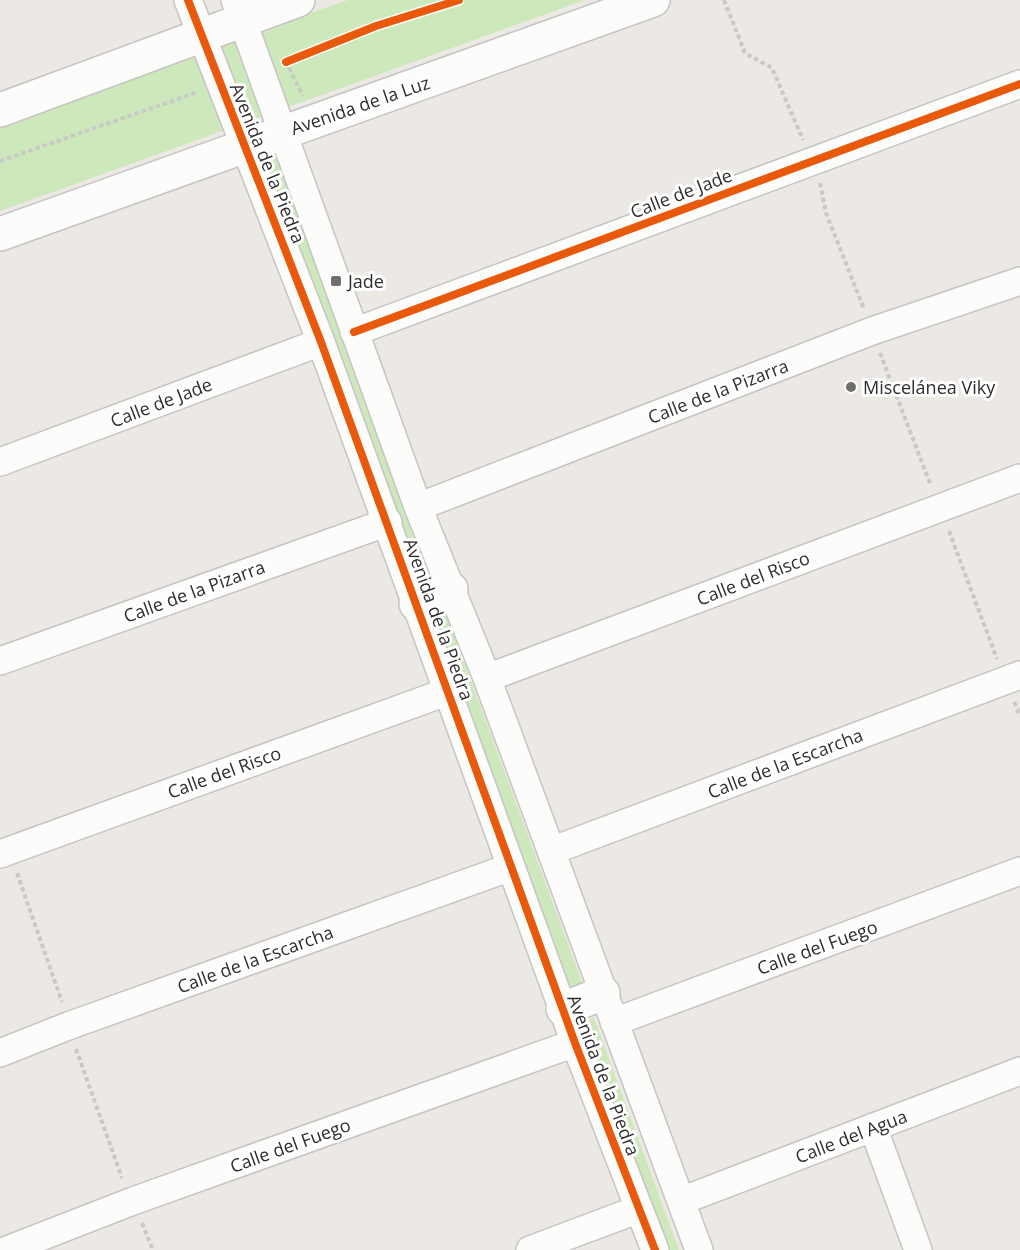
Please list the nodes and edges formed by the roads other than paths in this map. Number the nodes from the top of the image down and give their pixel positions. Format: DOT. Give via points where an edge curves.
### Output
graph roads {
  1 [pos="188,0"];
  2 [pos="298,0"];
  3 [pos="653,0"];
  4 [pos="239,10"];
  5 [pos="201,35"];
  6 [pos="1020,84"];
  7 [pos="0,110"];
  8 [pos="284,131"];
  9 [pos="246,144"];
  10 [pos="0,234"];
  11 [pos="1020,280"];
  12 [pos="354,332"];
  13 [pos="321,342"];
  14 [pos="0,462"];
  15 [pos="1020,478"];
  16 [pos="418,507"];
  17 [pos="388,522"];
  18 [pos="451,589"];
  19 [pos="416,604"];
  20 [pos="0,661"];
  21 [pos="1020,675"];
  22 [pos="487,678"];
  23 [pos="449,691"];
  24 [pos="551,851"];
  25 [pos="0,854"];
  26 [pos="511,867"];
  27 [pos="1020,871"];
  28 [pos="608,1008"];
  29 [pos="563,1009"];
  30 [pos="575,1043"];
  31 [pos="0,1053"];
  32 [pos="1020,1071"];
  33 [pos="873,1127"];
  34 [pos="681,1201"];
  35 [pos="639,1209"];
  36 [pos="7,1250"];
  37 [pos="530,1250"];
  38 [pos="655,1250"];
  39 [pos="699,1250"];
  40 [pos="918,1250"];
  1 -- 5 [label="street, Avenida de la Piedra"];
  2 -- 4 [label="main road"];
  3 -- 8 [label="main road, Avenida de la Luz"];
  4 -- 5 [label="main road"];
  4 -- 8 [label="street, Avenida de la Piedra"];
  5 -- 7 [label="main road"];
  5 -- 9 [label="street, Avenida de la Piedra"];
  6 -- 12 [label="street, Calle de Jade"];
  8 -- 9 [label="main road, Avenida de la Luz"];
  8 -- 12 [label="street, Avenida de la Piedra"];
  9 -- 10 [label="main road, Avenida de la Luz"];
  9 -- 13 [label="street, Avenida de la Piedra"];
  11 -- 16 [label="street, Calle de la Pizarra" via="872,331"];
  12 -- 16 [label="street, Avenida de la Piedra"];
  13 -- 14 [label="street, Calle de Jade"];
  13 -- 17 [label="street, Avenida de la Piedra"];
  15 -- 22 [label="street, Calle del Risco"];
  16 -- 18 [label="street, Avenida de la Piedra"];
  17 -- 19 [label="street, Avenida de la Piedra"];
  17 -- 20 [label="street, Calle de la Pizarra"];
  18 -- 19 [label="main road"];
  18 -- 22 [label="street, Avenida de la Piedra"];
  19 -- 23 [label="street, Avenida de la Piedra"];
  21 -- 24 [label="street, Calle de la Escarcha"];
  22 -- 24 [label="street, Avenida de la Piedra"];
  23 -- 25 [label="street, Calle del Risco"];
  23 -- 26 [label="street, Avenida de la Piedra"];
  24 -- 28 [label="street, Avenida de la Piedra"];
  26 -- 29 [label="street, Avenida de la Piedra"];
  26 -- 31 [label="street, Calle de la Escarcha"];
  27 -- 28 [label="street, Calle del Fuego"];
  28 -- 29 [label="main road"];
  28 -- 34 [label="street, Avenida de la Piedra"];
  29 -- 30 [label="street, Avenida de la Piedra"];
  30 -- 35 [label="street, Avenida de la Piedra"];
  30 -- 36 [label="street, Calle del Fuego"];
  32 -- 33 [label="street, Calle del Agua"];
  33 -- 34 [label="street, Calle del Agua"];
  33 -- 40 [label="street"];
  34 -- 39 [label="street, Avenida de la Piedra"];
  35 -- 37 [label="street"];
  35 -- 38 [label="street, Avenida de la Piedra"];
}
